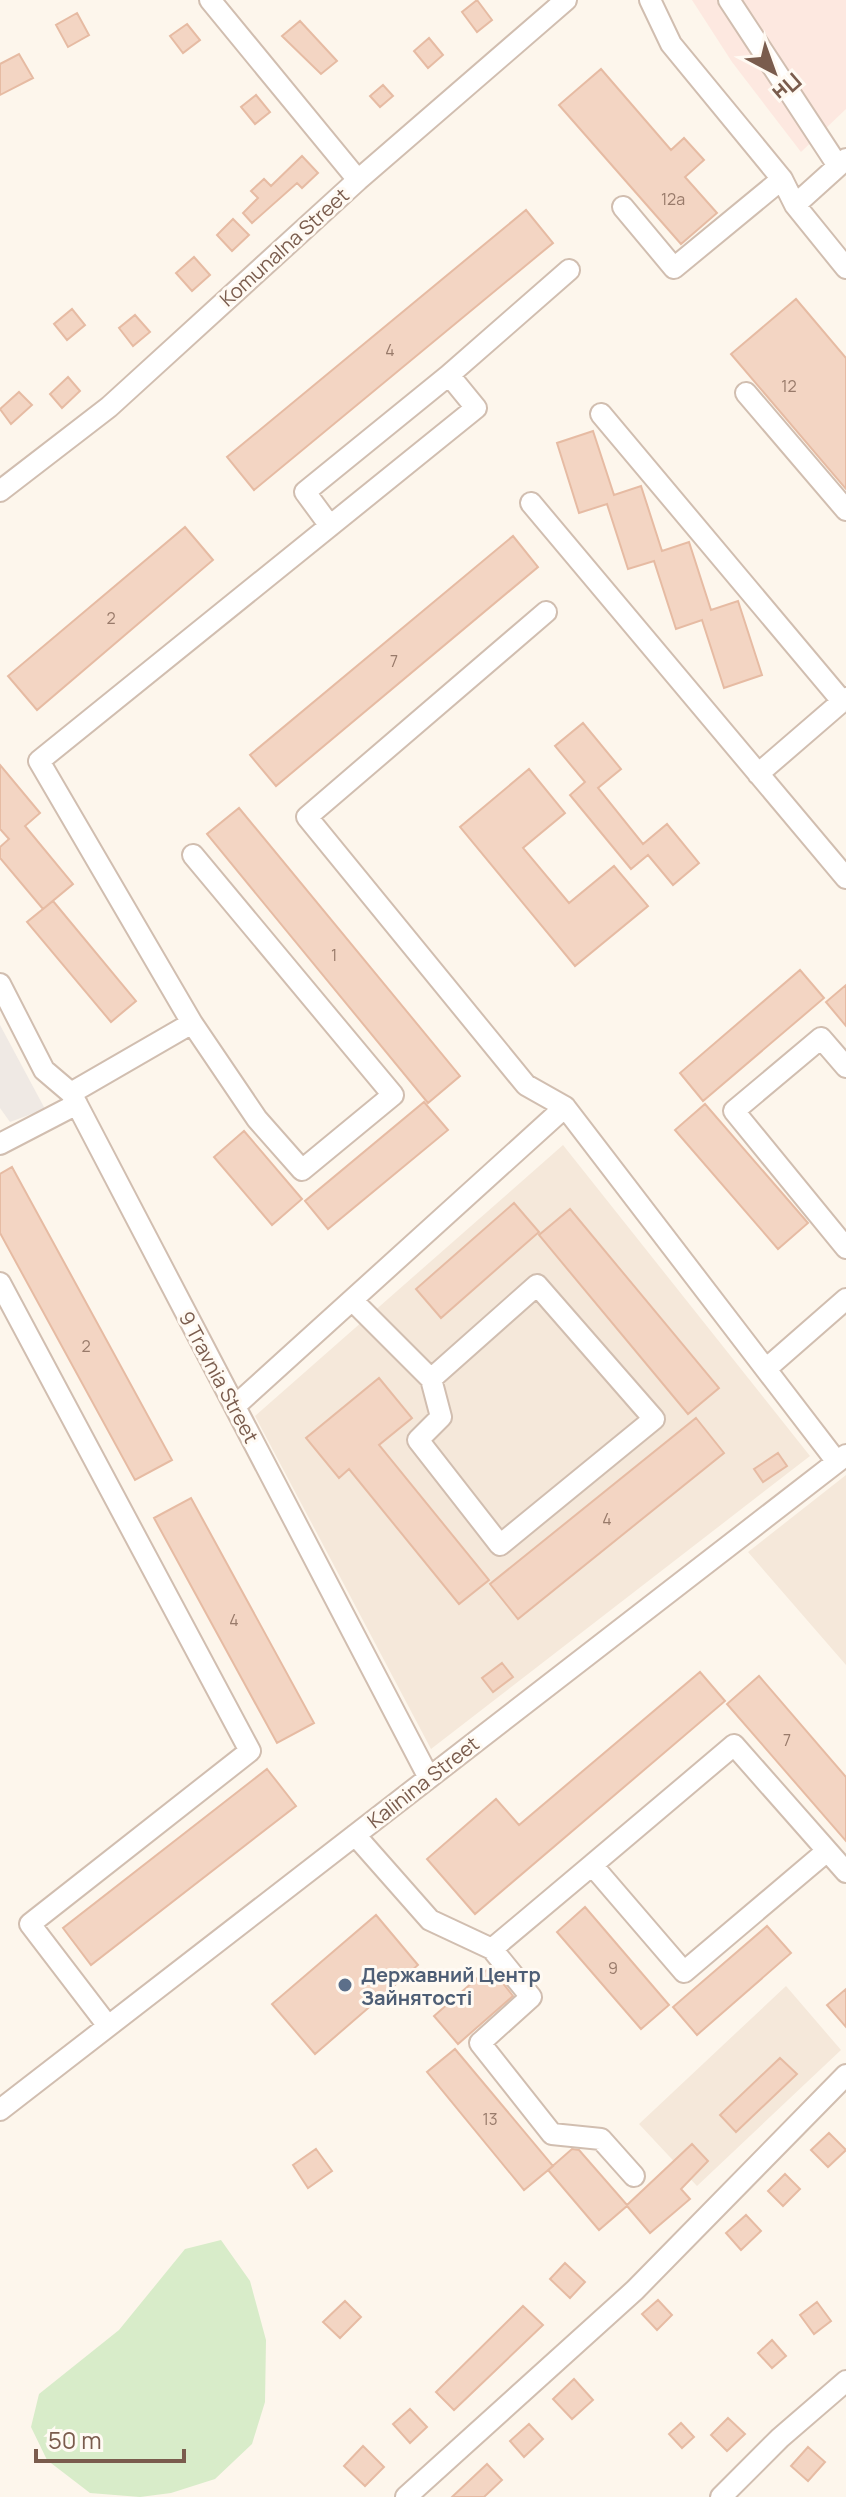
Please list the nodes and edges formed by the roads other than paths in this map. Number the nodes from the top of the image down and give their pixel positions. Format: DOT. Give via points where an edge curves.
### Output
graph roads {
  1 [pos="210,0"];
  2 [pos="566,0"];
  3 [pos="650,0"];
  4 [pos="729,0"];
  5 [pos="842,162"];
  6 [pos="782,179"];
  7 [pos="358,180"];
  8 [pos="795,205"];
  9 [pos="623,207"];
  10 [pos="846,268"];
  11 [pos="569,270"];
  12 [pos="449,375"];
  13 [pos="746,393"];
  14 [pos="601,414"];
  15 [pos="0,491"];
  16 [pos="531,503"];
  17 [pos="846,510"];
  18 [pos="330,526"];
  19 [pos="546,612"];
  20 [pos="844,700"];
  21 [pos="758,774"];
  22 [pos="193,855"];
  23 [pos="846,878"];
  24 [pos="0,984"];
  25 [pos="192,1023"];
  26 [pos="846,1067"];
  27 [pos="74,1098"];
  28 [pos="565,1107"];
  29 [pos="0,1144"];
  30 [pos="846,1248"];
  31 [pos="0,1283"];
  32 [pos="846,1299"];
  33 [pos="352,1300"];
  34 [pos="766,1369"];
  35 [pos="431,1379"];
  36 [pos="235,1406"];
  37 [pos="841,1458"];
  38 [pos="429,1778"];
  39 [pos="355,1835"];
  40 [pos="827,1851"];
  41 [pos="592,1865"];
  42 [pos="846,1872"];
  43 [pos="492,1949"];
  44 [pos="108,2026"];
  45 [pos="846,2075"];
  46 [pos="0,2110"];
  47 [pos="634,2176"];
  48 [pos="846,2381"];
  49 [pos="406,2497"];
  50 [pos="721,2497"];
  1 -- 7 [label="street"];
  2 -- 7 [label="street, Komunalna Street"];
  3 -- 6 [label="street" via="671,44"];
  4 -- 5 [label="street"];
  5 -- 8 [label="street"];
  6 -- 8 [label="street"];
  6 -- 9 [label="street" via="674,268"];
  7 -- 15 [label="street, Komunalna Street" via="109,407"];
  8 -- 10 [label="street"];
  11 -- 12 [label="street"];
  12 -- 18 [label="street" via="305,492"];
  12 -- 18 [label="street" via="476,408"];
  13 -- 17 [label="street"];
  14 -- 20 [label="street"];
  16 -- 21 [label="street"];
  18 -- 25 [label="street" via="39,761"];
  19 -- 28 [label="street" via="307,817 526,1085"];
  20 -- 21 [label="street"];
  21 -- 23 [label="street"];
  22 -- 25 [label="street" via="393,1095 302,1170 257,1119"];
  24 -- 27 [label="street, 9 Travnia Street" via="44,1070"];
  25 -- 27 [label="street"];
  26 -- 30 [label="street" via="821,1038 734,1111"];
  27 -- 29 [label="street"];
  27 -- 36 [label="street, 9 Travnia Street"];
  28 -- 33 [label="street"];
  28 -- 34 [label="street"];
  31 -- 44 [label="street" via="250,1751 30,1924"];
  32 -- 34 [label="street"];
  33 -- 35 [label="street"];
  33 -- 36 [label="street"];
  34 -- 37 [label="street"];
  35 -- 35 [label="street" via="537,1285 654,1419 500,1545 418,1440 441,1417"];
  36 -- 38 [label="street, 9 Travnia Street"];
  37 -- 38 [label="street, Kalinina Street"];
  38 -- 39 [label="street, Kalinina Street"];
  39 -- 43 [label="street" via="430,1920"];
  39 -- 44 [label="street, Kalinina Street"];
  40 -- 41 [label="street" via="734,1745"];
  40 -- 41 [label="street" via="684,1972"];
  40 -- 42 [label="street"];
  41 -- 43 [label="street"];
  43 -- 47 [label="street" via="531,1997 480,2043 552,2134 601,2139"];
  44 -- 46 [label="street, Kalinina Street"];
  45 -- 49 [label="street" via="635,2290"];
  48 -- 50 [label="street"];
}
